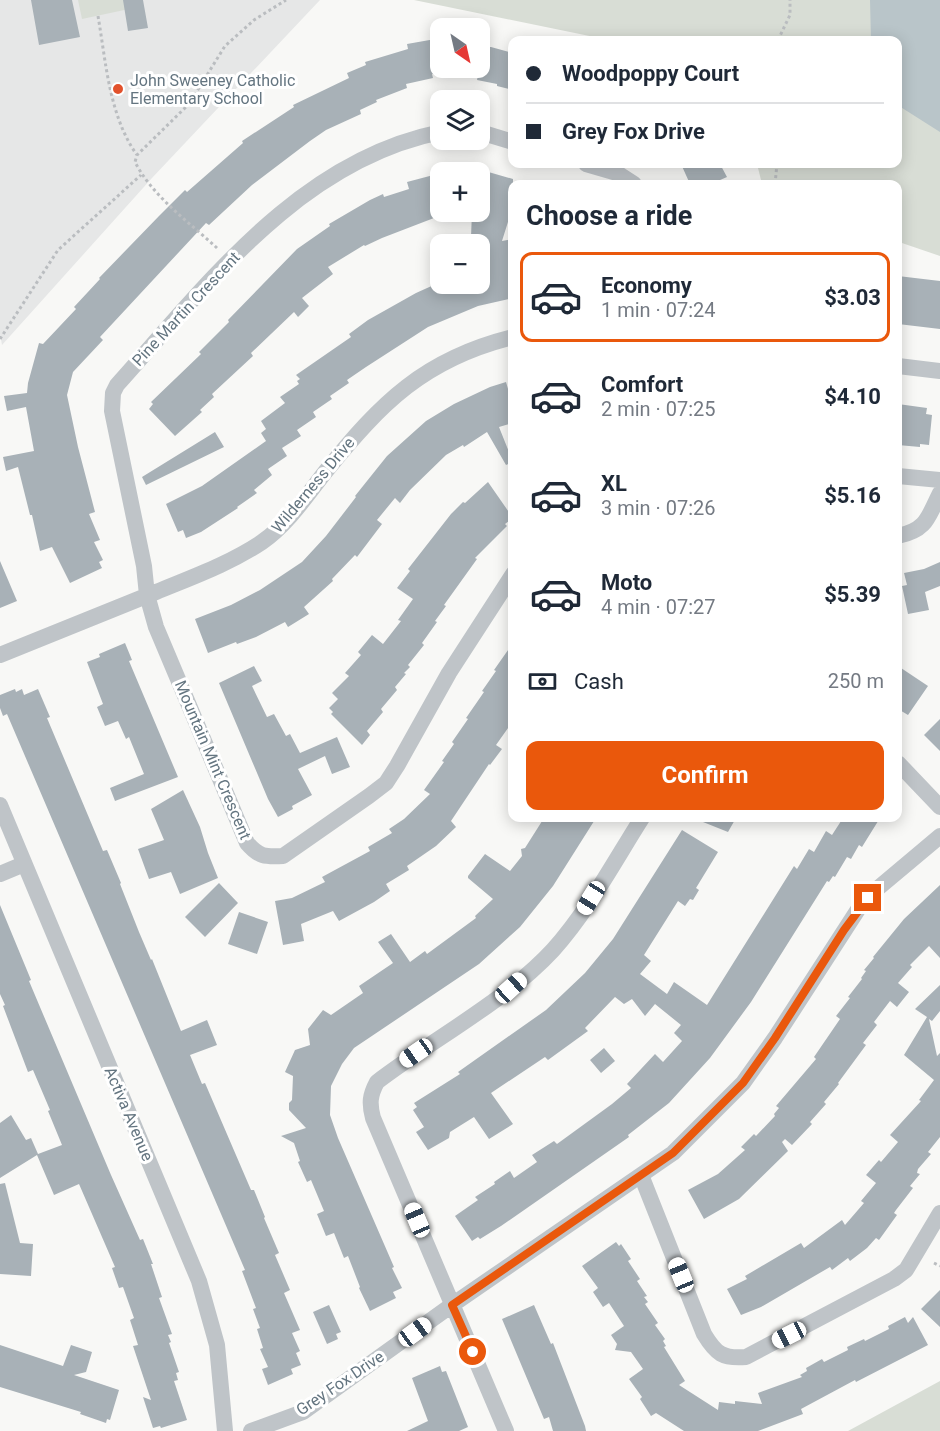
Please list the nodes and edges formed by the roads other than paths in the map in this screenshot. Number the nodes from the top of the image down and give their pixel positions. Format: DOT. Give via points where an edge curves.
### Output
graph roads {
  1 [pos="430,135"];
  2 [pos="490,135"];
  3 [pos="508,140"];
  4 [pos="600,168"];
  5 [pos="628,180"];
  6 [pos="508,339"];
  7 [pos="902,366"];
  8 [pos="940,371"];
  9 [pos="902,476"];
  10 [pos="940,480"];
  11 [pos="940,493"];
  12 [pos="902,535"];
  13 [pos="508,582"];
  14 [pos="147,595"];
  15 [pos="0,655"];
  16 [pos="902,767"];
  17 [pos="0,806"];
  18 [pos="940,807"];
  19 [pos="639,822"];
  20 [pos="940,836"];
  21 [pos="24,864"];
  22 [pos="0,874"];
  23 [pos="641,1175"];
  24 [pos="940,1213"];
  25 [pos="452,1305"];
  26 [pos="225,1431"];
  27 [pos="251,1431"];
  28 [pos="506,1431"];
  1 -- 14 [label="street, Pine Martin Crescent" via="371,155 284,210 227,262 117,385 112,411"];
  2 -- 3 [label="street"];
  4 -- 5 [label="street"];
  6 -- 14 [label="street, Wilderness Drive" via="458,355 397,393 264,541 228,562"];
  7 -- 8 [label="street"];
  9 -- 10 [label="street"];
  11 -- 12 [label="street" via="923,527"];
  13 -- 14 [label="street, Mountain Mint Crescent" via="449,673 386,783 283,856 268,857 256,854 247,843 156,627"];
  14 -- 15 [label="street, Wilderness Drive"];
  16 -- 18 [label="street"];
  17 -- 21 [label="street, Activa Avenue"];
  19 -- 25 [label="street" via="579,918 552,951 511,988 377,1082 371,1094 373,1118"];
  20 -- 23 [label="street, Grey Fox Drive" via="860,908 743,1083 673,1153"];
  21 -- 22 [label="street"];
  21 -- 26 [label="street, Activa Avenue" via="199,1281 217,1345"];
  23 -- 24 [label="street" via="704,1334 720,1355 733,1358 746,1357 894,1279 906,1270"];
  23 -- 25 [label="street, Grey Fox Drive"];
  25 -- 27 [label="street, Grey Fox Drive" via="303,1412"];
  25 -- 28 [label="street"];
}
